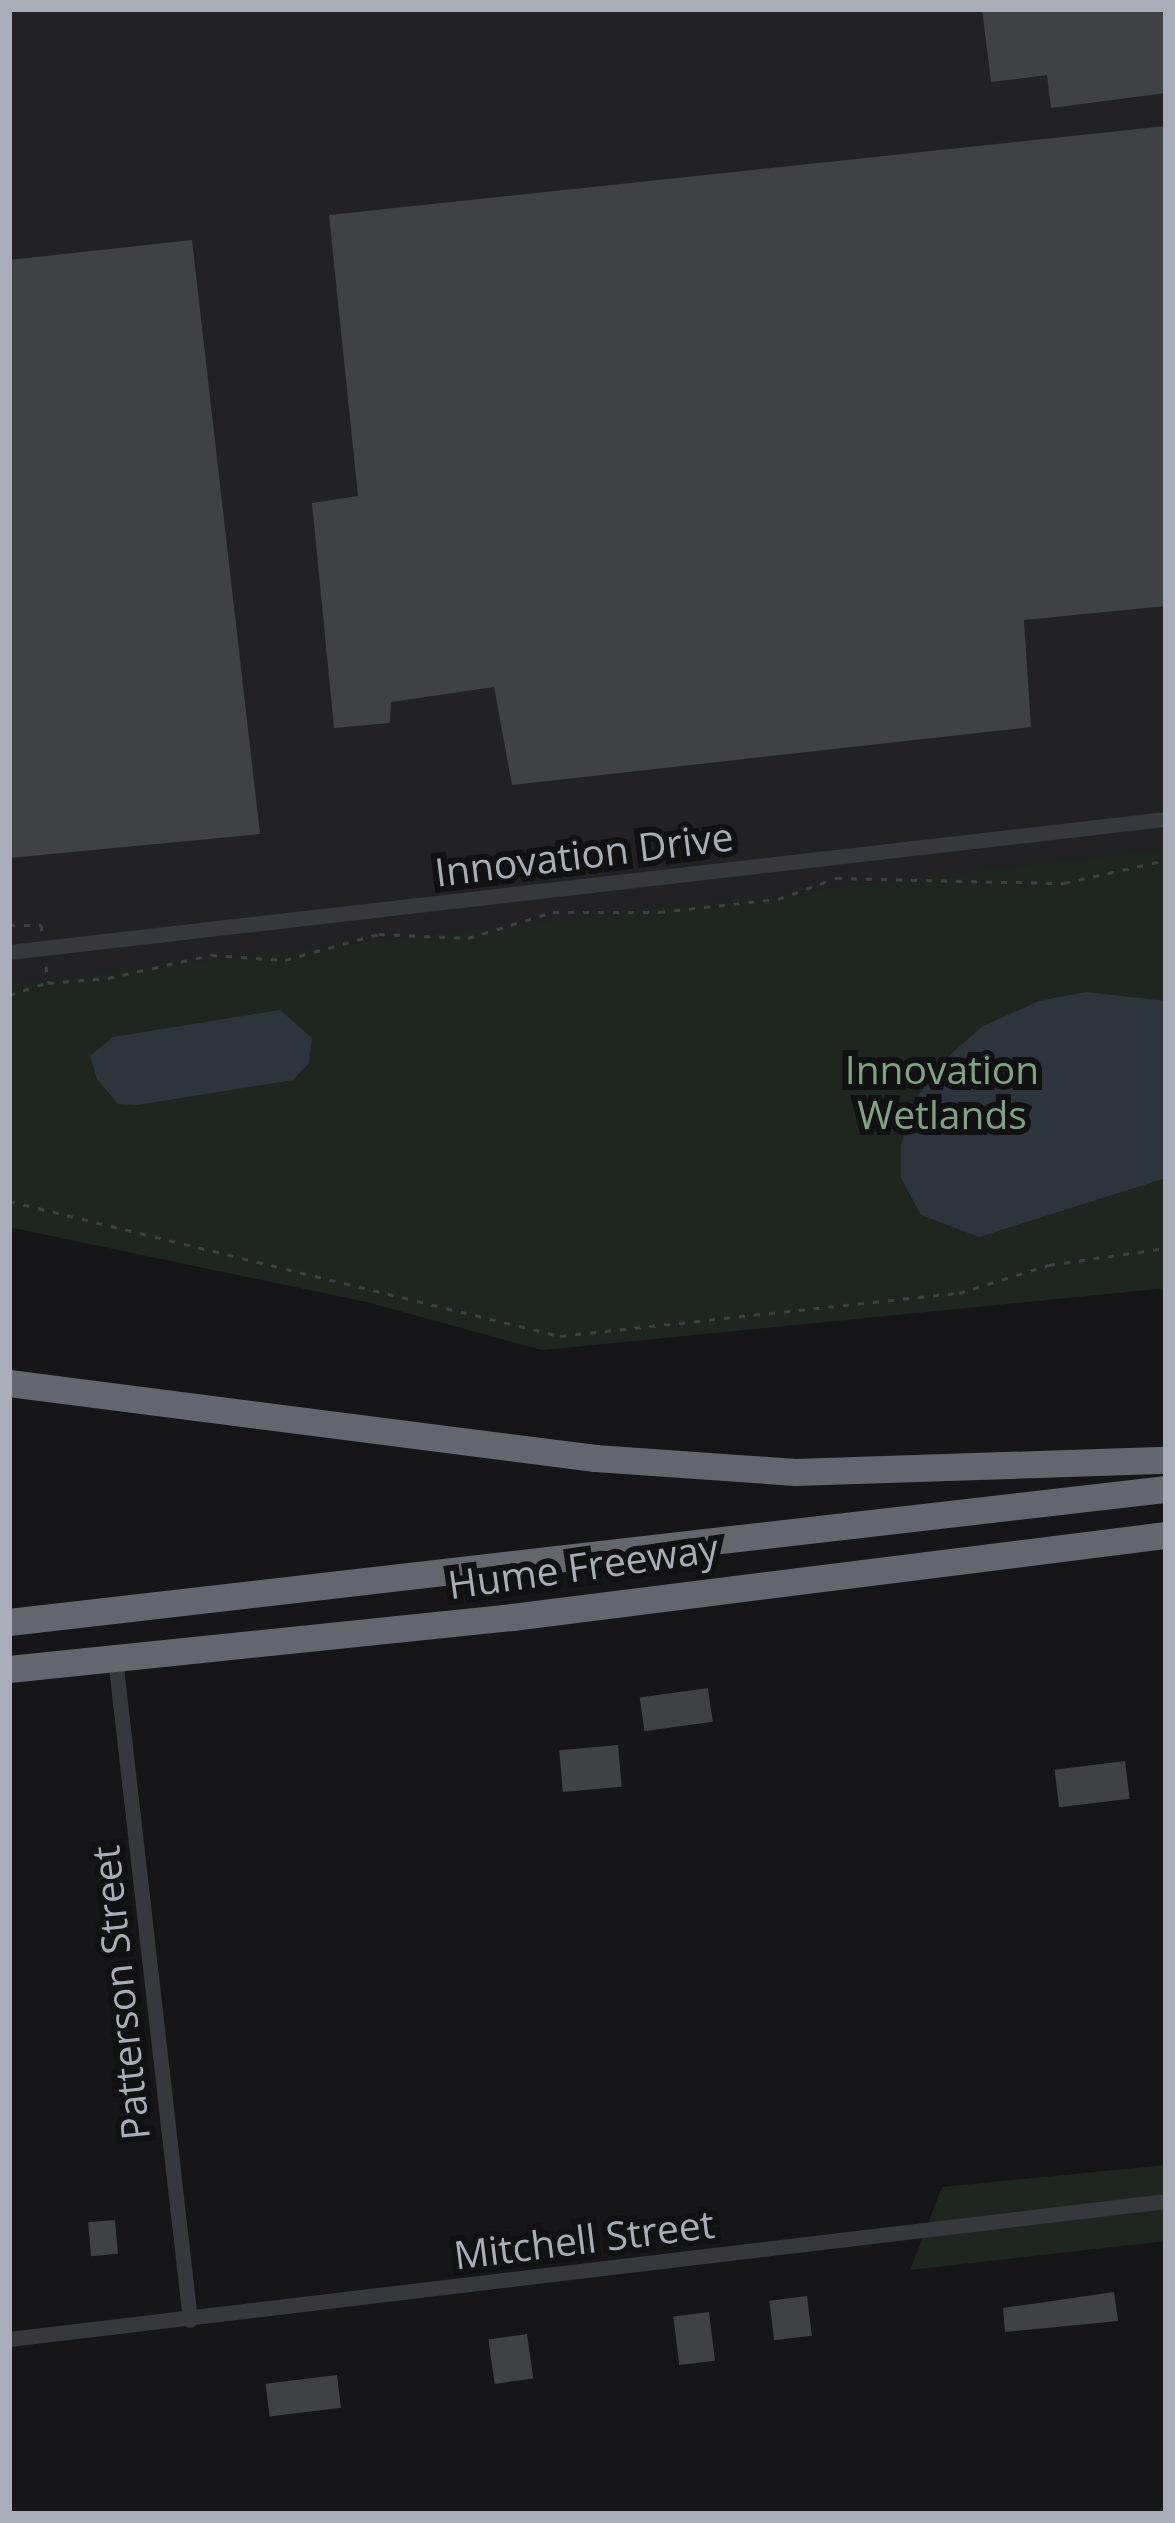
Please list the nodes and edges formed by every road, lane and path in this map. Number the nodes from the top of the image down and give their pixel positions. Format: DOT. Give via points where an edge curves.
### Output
graph roads {
  1 [pos="1166,819"];
  2 [pos="1166,860"];
  3 [pos="9,925"];
  4 [pos="44,944"];
  5 [pos="9,952"];
  6 [pos="46,963"];
  7 [pos="48,983"];
  8 [pos="9,995"];
  9 [pos="9,1202"];
  10 [pos="1166,1248"];
  11 [pos="9,1383"];
  12 [pos="1166,1460"];
  13 [pos="1166,1489"];
  14 [pos="1166,1535"];
  15 [pos="9,1622"];
  16 [pos="115,1658"];
  17 [pos="9,1669"];
  18 [pos="1166,2201"];
  19 [pos="190,2320"];
  20 [pos="9,2339"];
  1 -- 5 [label="street, Innovation Drive"];
  2 -- 7 [label="path" via="1043,884 836,878 778,899 659,912 553,912 468,938 379,934 285,960 211,955"];
  3 -- 4 [label="path" via="41,925"];
  6 -- 7 [label="path"];
  7 -- 8 [label="path"];
  9 -- 10 [label="path" via="560,1336 959,1293 1049,1265"];
  11 -- 12 [label="highway" via="596,1458 795,1472"];
  13 -- 15 [label="highway, Hume Freeway"];
  14 -- 16 [label="highway, Hume Freeway"];
  16 -- 17 [label="highway, Hume Freeway"];
  16 -- 19 [label="street, Patterson Street"];
  18 -- 19 [label="street, Mitchell Street"];
  19 -- 20 [label="street, Mitchell Street"];
}
